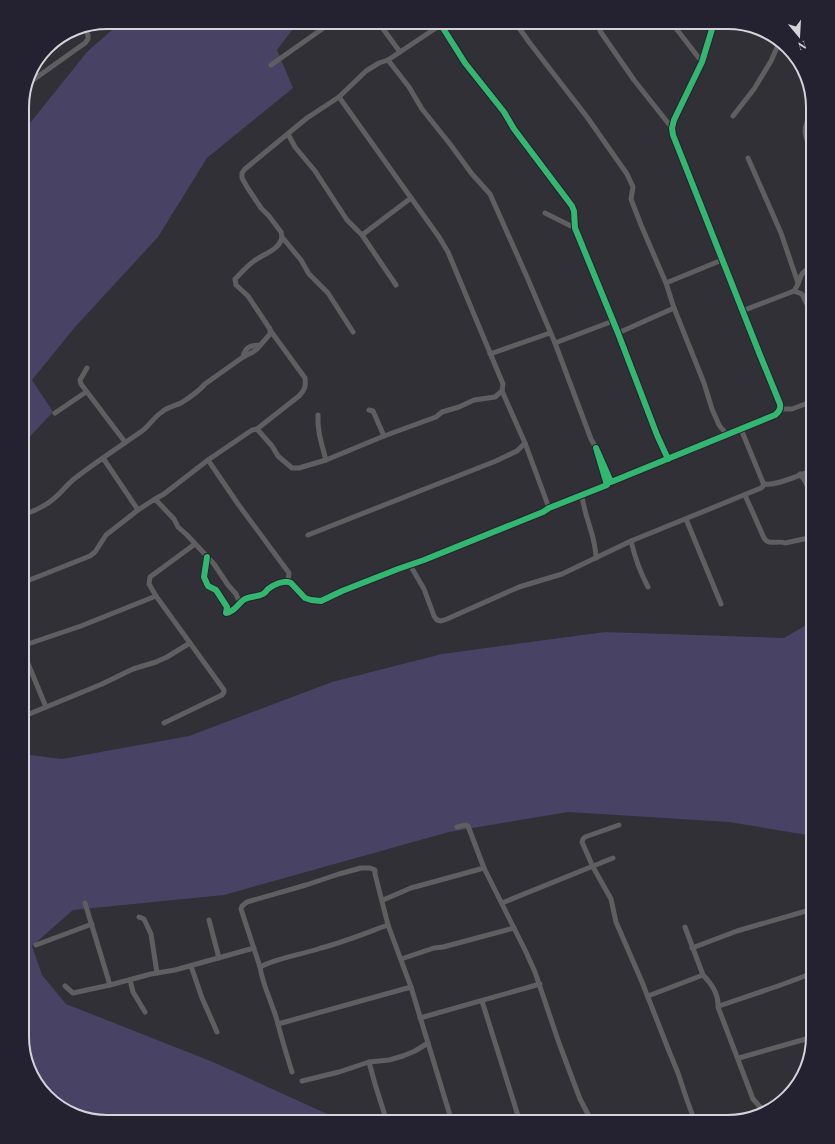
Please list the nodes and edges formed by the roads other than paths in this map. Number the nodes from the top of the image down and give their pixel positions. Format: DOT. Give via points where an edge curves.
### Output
graph roads {
  1 [pos="322,29"];
  2 [pos="383,29"];
  3 [pos="435,29"];
  4 [pos="446,29"];
  5 [pos="520,29"];
  6 [pos="600,29"];
  7 [pos="676,29"];
  8 [pos="712,29"];
  9 [pos="86,32"];
  10 [pos="777,46"];
  11 [pos="400,52"];
  12 [pos="388,60"];
  13 [pos="702,62"];
  14 [pos="271,65"];
  15 [pos="34,79"];
  16 [pos="338,97"];
  17 [pos="733,116"];
  18 [pos="806,123"];
  19 [pos="672,128"];
  20 [pos="288,134"];
  21 [pos="806,136"];
  22 [pos="748,158"];
  23 [pos="411,198"];
  24 [pos="545,213"];
  25 [pos="575,228"];
  26 [pos="362,235"];
  27 [pos="282,238"];
  28 [pos="722,260"];
  29 [pos="806,270"];
  30 [pos="666,283"];
  31 [pos="798,283"];
  32 [pos="396,286"];
  33 [pos="794,291"];
  34 [pos="806,302"];
  35 [pos="674,308"];
  36 [pos="742,311"];
  37 [pos="613,321"];
  38 [pos="270,329"];
  39 [pos="353,332"];
  40 [pos="550,332"];
  41 [pos="618,333"];
  42 [pos="555,343"];
  43 [pos="490,354"];
  44 [pos="87,368"];
  45 [pos="502,391"];
  46 [pos="86,392"];
  47 [pos="806,404"];
  48 [pos="369,410"];
  49 [pos="780,410"];
  50 [pos="55,413"];
  51 [pos="318,415"];
  52 [pos="257,429"];
  53 [pos="741,429"];
  54 [pos="727,434"];
  55 [pos="384,436"];
  56 [pos="124,442"];
  57 [pos="525,443"];
  58 [pos="596,448"];
  59 [pos="103,458"];
  60 [pos="668,459"];
  61 [pos="208,460"];
  62 [pos="326,460"];
  63 [pos="806,472"];
  64 [pos="800,474"];
  65 [pos="806,483"];
  66 [pos="764,485"];
  67 [pos="582,495"];
  68 [pos="745,495"];
  69 [pos="155,500"];
  70 [pos="549,508"];
  71 [pos="138,510"];
  72 [pos="29,512"];
  73 [pos="686,519"];
  74 [pos="308,535"];
  75 [pos="806,538"];
  76 [pos="631,541"];
  77 [pos="195,544"];
  78 [pos="207,557"];
  79 [pos="596,558"];
  80 [pos="410,565"];
  81 [pos="29,580"];
  82 [pos="288,581"];
  83 [pos="648,587"];
  84 [pos="236,594"];
  85 [pos="156,596"];
  86 [pos="246,598"];
  87 [pos="239,604"];
  88 [pos="720,604"];
  89 [pos="190,643"];
  90 [pos="29,644"];
  91 [pos="29,666"];
  92 [pos="46,707"];
  93 [pos="29,714"];
  94 [pos="164,722"];
  95 [pos="619,825"];
  96 [pos="457,827"];
  97 [pos="613,858"];
  98 [pos="593,867"];
  99 [pos="484,868"];
  100 [pos="382,900"];
  101 [pos="86,902"];
  102 [pos="502,903"];
  103 [pos="806,911"];
  104 [pos="140,917"];
  105 [pos="209,920"];
  106 [pos="92,924"];
  107 [pos="388,925"];
  108 [pos="685,927"];
  109 [pos="514,928"];
  110 [pos="36,945"];
  111 [pos="254,948"];
  112 [pos="692,948"];
  113 [pos="219,958"];
  114 [pos="401,960"];
  115 [pos="191,966"];
  116 [pos="260,967"];
  117 [pos="157,973"];
  118 [pos="703,975"];
  119 [pos="806,976"];
  120 [pos="130,980"];
  121 [pos="540,984"];
  122 [pos="110,985"];
  123 [pos="65,986"];
  124 [pos="411,987"];
  125 [pos="648,996"];
  126 [pos="482,1001"];
  127 [pos="719,1006"];
  128 [pos="145,1012"];
  129 [pos="420,1018"];
  130 [pos="278,1024"];
  131 [pos="217,1032"];
  132 [pos="806,1039"];
  133 [pos="428,1043"];
  134 [pos="739,1058"];
  135 [pos="369,1062"];
  136 [pos="292,1072"];
  137 [pos="302,1081"];
  138 [pos="761,1108"];
  139 [pos="385,1115"];
  140 [pos="450,1115"];
  141 [pos="518,1115"];
  142 [pos="588,1115"];
  143 [pos="692,1115"];
  1 -- 14 [label="street"];
  2 -- 11 [label="street"];
  3 -- 11 [label="street"];
  4 -- 25 [label="street" via="465,63 572,206"];
  5 -- 30 [label="street" via="627,174 633,187 631,199"];
  6 -- 19 [label="street" via="634,80"];
  7 -- 13 [label="street"];
  8 -- 13 [label="street"];
  9 -- 15 [label="street" via="88,39 85,43"];
  10 -- 17 [label="street" via="754,89"];
  11 -- 12 [label="street"];
  12 -- 16 [label="street" via="366,70"];
  12 -- 40 [label="street" via="422,109 490,194"];
  13 -- 19 [label="street"];
  16 -- 20 [label="street"];
  16 -- 23 [label="street"];
  18 -- 21 [label="street"];
  19 -- 28 [label="street" via="672,135"];
  20 -- 26 [label="street" via="347,220"];
  20 -- 27 [label="street" via="242,173 247,187"];
  22 -- 31 [label="street" via="782,233"];
  23 -- 26 [label="street"];
  23 -- 43 [label="street" via="448,252"];
  24 -- 25 [label="street"];
  25 -- 37 [label="street"];
  26 -- 32 [label="street"];
  27 -- 38 [label="street" via="276,247 253,261 235,281"];
  27 -- 39 [label="street" via="309,274 328,293"];
  28 -- 30 [label="street"];
  28 -- 36 [label="street"];
  29 -- 31 [label="street"];
  30 -- 35 [label="street"];
  31 -- 33 [label="street"];
  33 -- 34 [label="street" via="802,294"];
  33 -- 36 [label="street"];
  35 -- 41 [label="street"];
  35 -- 54 [label="street" via="712,409 719,425"];
  36 -- 49 [label="street" via="780,404"];
  37 -- 41 [label="street"];
  37 -- 42 [label="street"];
  38 -- 52 [label="street" via="305,378 306,384 300,396"];
  38 -- 56 [label="street" via="270,334 253,352 205,384 202,389 162,411 143,430"];
  40 -- 42 [label="street"];
  40 -- 43 [label="street"];
  41 -- 60 [label="street"];
  42 -- 58 [label="street"];
  43 -- 45 [label="street" via="503,384"];
  44 -- 46 [label="street" via="80,380"];
  45 -- 55 [label="street" via="496,397 474,400"];
  45 -- 57 [label="street"];
  46 -- 50 [label="street"];
  46 -- 56 [label="street"];
  47 -- 49 [label="street"];
  48 -- 55 [label="street" via="373,411"];
  49 -- 53 [label="street" via="775,415"];
  51 -- 62 [label="street" via="320,441"];
  52 -- 61 [label="street"];
  52 -- 62 [label="street" via="278,456 292,468"];
  53 -- 54 [label="street"];
  53 -- 66 [label="street"];
  54 -- 60 [label="street"];
  55 -- 62 [label="street"];
  56 -- 59 [label="street"];
  57 -- 70 [label="street"];
  57 -- 74 [label="street" via="517,452 496,461"];
  58 -- 60 [label="street" via="611,482"];
  58 -- 67 [label="street" via="607,485"];
  59 -- 71 [label="street"];
  59 -- 72 [label="street" via="69,483 46,505"];
  61 -- 69 [label="street"];
  61 -- 82 [label="street" via="289,573"];
  63 -- 64 [label="street"];
  64 -- 65 [label="street"];
  64 -- 66 [label="street"];
  66 -- 68 [label="street"];
  67 -- 70 [label="street"];
  67 -- 79 [label="street" via="595,542"];
  68 -- 73 [label="street"];
  68 -- 75 [label="street" via="766,541 785,543"];
  69 -- 71 [label="street"];
  69 -- 77 [label="street"];
  70 -- 80 [label="street"];
  71 -- 81 [label="street" via="106,535 90,556"];
  73 -- 76 [label="street"];
  73 -- 88 [label="street"];
  76 -- 79 [label="street"];
  76 -- 83 [label="street" via="641,576"];
  77 -- 78 [label="street"];
  77 -- 85 [label="street" via="150,577 149,584"];
  78 -- 84 [label="street"];
  78 -- 87 [label="street" via="204,577 208,586 216,590 227,606 226,613 234,610"];
  79 -- 80 [label="street" via="562,574 519,587 441,621 436,620 424,589"];
  80 -- 82 [label="street" via="342,591 321,602 305,598"];
  82 -- 86 [label="street" via="276,585 264,594"];
  84 -- 86 [label="street"];
  84 -- 87 [label="street"];
  85 -- 89 [label="street"];
  85 -- 90 [label="street"];
  86 -- 87 [label="street"];
  89 -- 92 [label="street" via="156,662 133,669"];
  89 -- 94 [label="street" via="224,692"];
  91 -- 92 [label="street"];
  92 -- 93 [label="street"];
  95 -- 98 [label="street" via="583,839"];
  96 -- 99 [label="street" via="468,826"];
  97 -- 98 [label="street"];
  98 -- 102 [label="street"];
  98 -- 125 [label="street" via="611,899 616,922"];
  99 -- 100 [label="street" via="411,888"];
  99 -- 102 [label="street"];
  100 -- 107 [label="street"];
  100 -- 111 [label="street" via="375,870 362,868 247,902 241,910"];
  101 -- 106 [label="street"];
  102 -- 109 [label="street"];
  103 -- 112 [label="street" via="737,931"];
  104 -- 117 [label="street" via="144,919 151,934"];
  105 -- 113 [label="street"];
  106 -- 110 [label="street"];
  106 -- 122 [label="street"];
  107 -- 114 [label="street"];
  107 -- 116 [label="street"];
  108 -- 112 [label="street"];
  109 -- 114 [label="street" via="434,948"];
  109 -- 121 [label="street"];
  111 -- 113 [label="street"];
  111 -- 116 [label="street"];
  112 -- 118 [label="street"];
  113 -- 115 [label="street"];
  114 -- 124 [label="street"];
  115 -- 117 [label="street"];
  115 -- 131 [label="street"];
  116 -- 130 [label="street"];
  117 -- 120 [label="street"];
  118 -- 125 [label="street"];
  118 -- 127 [label="street" via="713,986"];
  119 -- 127 [label="street"];
  120 -- 122 [label="street"];
  120 -- 128 [label="street" via="133,992"];
  121 -- 126 [label="street"];
  121 -- 142 [label="street" via="559,1043"];
  122 -- 123 [label="street" via="73,993"];
  124 -- 129 [label="street"];
  124 -- 130 [label="street"];
  125 -- 143 [label="street"];
  126 -- 129 [label="street"];
  126 -- 141 [label="street"];
  127 -- 134 [label="street"];
  129 -- 133 [label="street"];
  130 -- 136 [label="street"];
  132 -- 134 [label="street"];
  133 -- 135 [label="street" via="403,1056"];
  133 -- 140 [label="street"];
  134 -- 138 [label="street" via="753,1099"];
  135 -- 137 [label="street"];
  135 -- 139 [label="street"];
}
